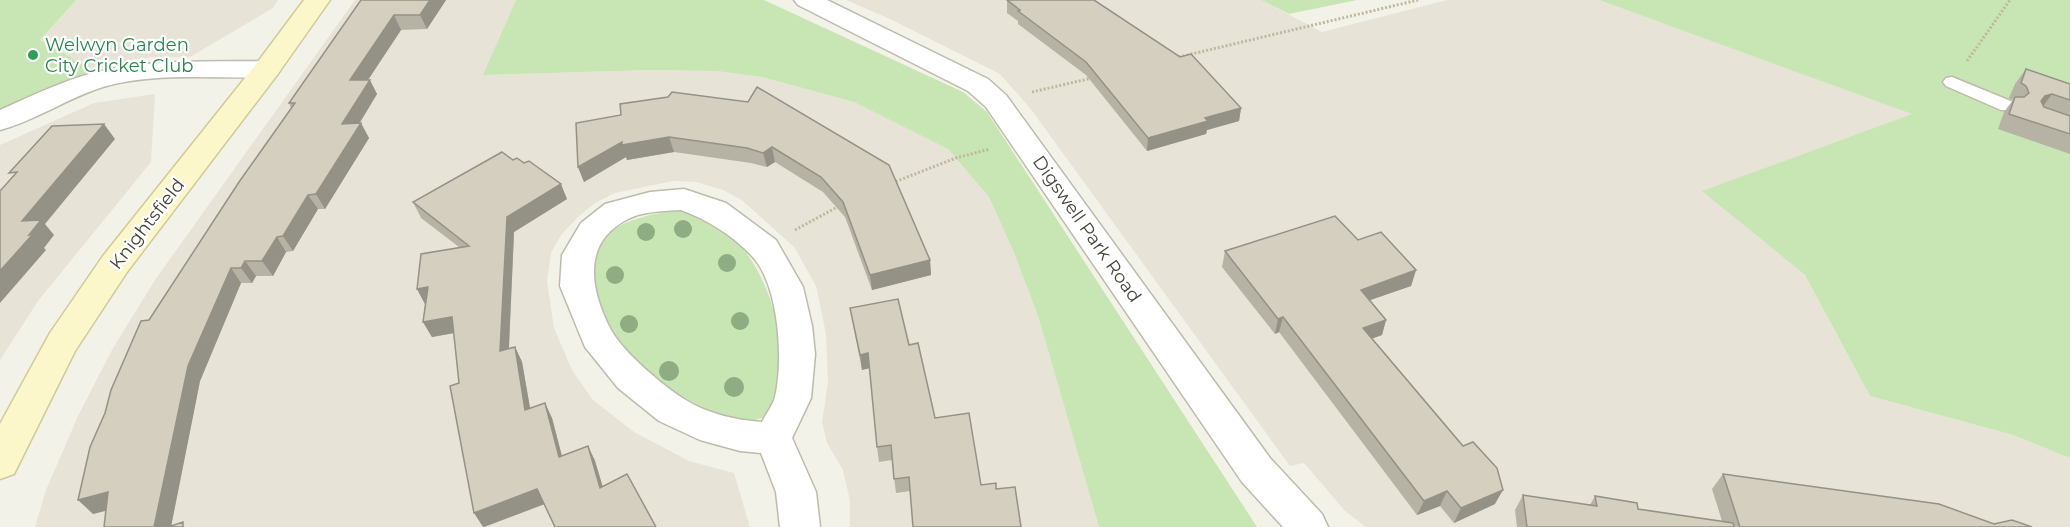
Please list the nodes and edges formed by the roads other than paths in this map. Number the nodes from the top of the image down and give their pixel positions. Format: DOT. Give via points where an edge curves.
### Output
graph roads {
  1 [pos="317,0"];
  2 [pos="807,0"];
  3 [pos="267,69"];
  4 [pos="1952,82"];
  5 [pos="2007,106"];
  6 [pos="0,121"];
  7 [pos="773,438"];
  8 [pos="0,463"];
  9 [pos="800,527"];
  10 [pos="1308,527"];
  1 -- 3 [label="street, Knightsfield"];
  2 -- 10 [label="street, Digswell Park Road" via="978,85 996,101 1256,470"];
  3 -- 6 [label="street" via="111,77 70,90"];
  3 -- 8 [label="street, Knightsfield" via="115,264 62,342"];
  4 -- 5 [label="lane"];
  7 -- 7 [label="street" via="793,398 797,354 786,287 764,248 715,211 684,199 650,202 616,212 592,231 578,255 577,286 597,338 631,378 672,410 713,429"];
  7 -- 9 [label="street" via="792,475 801,506"];
}
